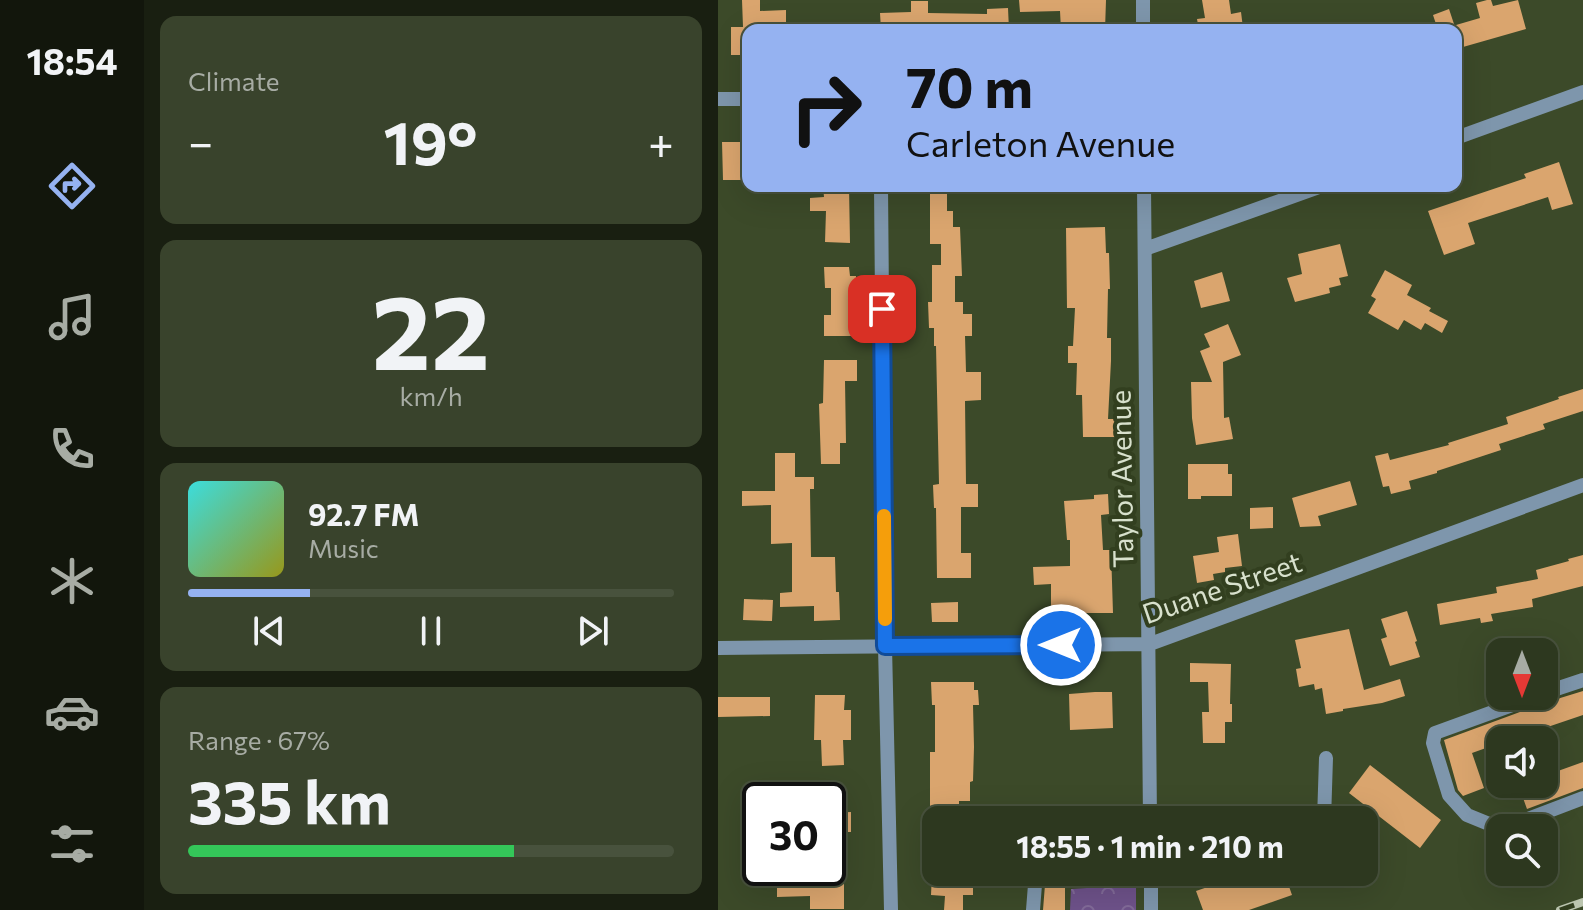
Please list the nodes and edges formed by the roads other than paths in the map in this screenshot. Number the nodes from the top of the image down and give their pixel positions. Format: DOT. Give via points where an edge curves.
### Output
graph roads {
  1 [pos="1143,0"];
  2 [pos="1143,24"];
  3 [pos="1583,92"];
  4 [pos="718,99"];
  5 [pos="742,99"];
  6 [pos="1462,136"];
  7 [pos="881,192"];
  8 [pos="1144,192"];
  9 [pos="1305,192"];
  10 [pos="1145,249"];
  11 [pos="1583,485"];
  12 [pos="1150,644"];
  13 [pos="885,646"];
  14 [pos="718,648"];
  15 [pos="1583,680"];
  16 [pos="1558,688"];
  17 [pos="1498,710"];
  18 [pos="1326,758"];
  19 [pos="1583,798"];
  20 [pos="1150,806"];
  21 [pos="1324,806"];
  22 [pos="1035,886"];
  23 [pos="1151,886"];
  24 [pos="891,910"];
  25 [pos="1033,910"];
  26 [pos="1151,910"];
  1 -- 2 [label="street"];
  3 -- 6 [label="street"];
  4 -- 5 [label="street"];
  7 -- 13 [label="street"];
  8 -- 10 [label="street, Taylor Avenue"];
  9 -- 10 [label="street"];
  10 -- 12 [label="street, Taylor Avenue"];
  11 -- 12 [label="street, Duane Street"];
  12 -- 13 [label="street, Duane Street"];
  12 -- 20 [label="street, Taylor Avenue"];
  13 -- 14 [label="street, Duane Street"];
  13 -- 24 [label="street"];
  15 -- 16 [label="street"];
  17 -- 19 [label="street" via="1435,733 1433,743 1449,795 1467,815 1507,827"];
  18 -- 21 [label="street"];
  22 -- 25 [label="street"];
  23 -- 26 [label="street"];
}
